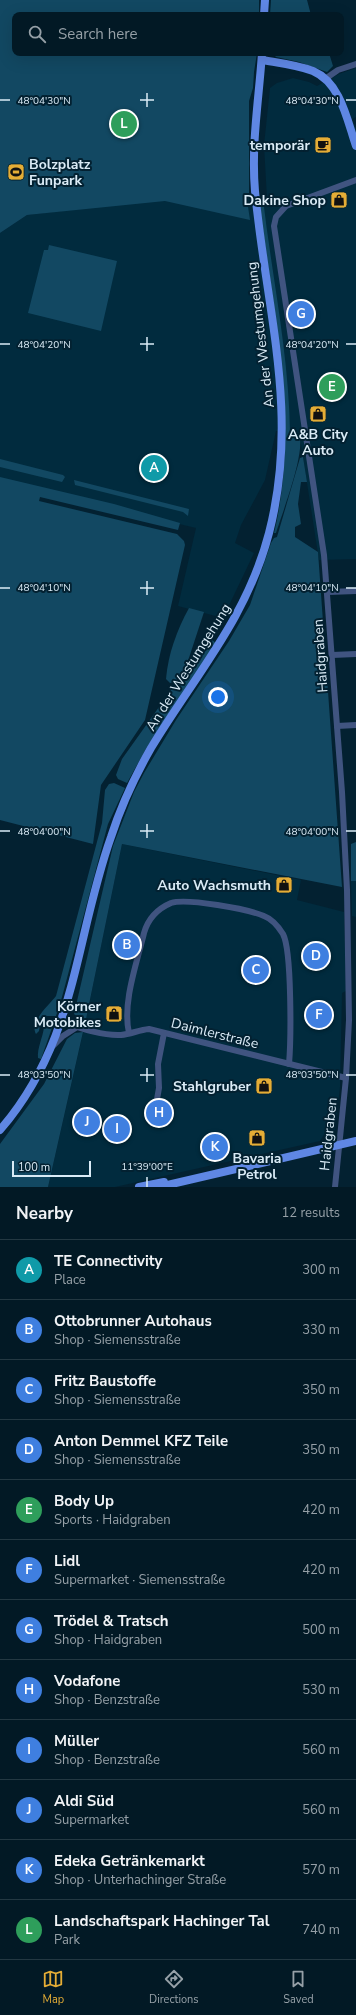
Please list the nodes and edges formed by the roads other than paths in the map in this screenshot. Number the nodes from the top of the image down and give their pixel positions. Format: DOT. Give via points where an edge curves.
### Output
graph roads {
  1 [pos="265,0"];
  2 [pos="264,12"];
  3 [pos="262,57"];
  4 [pos="356,64"];
  5 [pos="325,78"];
  6 [pos="356,146"];
  7 [pos="356,180"];
  8 [pos="356,591"];
  9 [pos="328,592"];
  10 [pos="356,654"];
  11 [pos="332,655"];
  12 [pos="356,725"];
  13 [pos="337,726"];
  14 [pos="349,975"];
  15 [pos="356,975"];
  16 [pos="62,1022"];
  17 [pos="77,1027"];
  18 [pos="129,1033"];
  19 [pos="164,1033"];
  20 [pos="53,1046"];
  21 [pos="289,1064"];
  22 [pos="346,1078"];
  23 [pos="156,1105"];
  24 [pos="0,1130"];
  25 [pos="356,1141"];
  26 [pos="339,1146"];
  27 [pos="210,1174"];
  28 [pos="139,1187"];
  29 [pos="159,1187"];
  30 [pos="335,1187"];
  1 -- 2 [label="main road"];
  3 -- 5 [label="main road" via="312,71"];
  3 -- 16 [label="main road, An der Westumgehung" via="254,171 281,384 283,454 277,498 265,547 244,601 225,638 150,750 125,800 108,845"];
  4 -- 5 [label="street"];
  5 -- 6 [label="main road" via="338,97"];
  7 -- 9 [label="street, Haidgraben" via="286,206 279,212 274,226"];
  8 -- 9 [label="street"];
  9 -- 11 [label="street, Haidgraben"];
  10 -- 11 [label="street"];
  11 -- 13 [label="street, Haidgraben"];
  12 -- 13 [label="street"];
  13 -- 14 [label="street, Haidgraben" via="346,857"];
  14 -- 15 [label="street"];
  14 -- 22 [label="street, Haidgraben"];
  16 -- 17 [label="street, Daimlerstraße"];
  16 -- 20 [label="main road, An der Westumgehung"];
  17 -- 18 [label="street, Daimlerstraße" via="113,1034"];
  17 -- 20 [label="street"];
  18 -- 19 [label="street, Daimlerstraße" via="149,1029"];
  18 -- 21 [label="street" via="128,1007 144,933 153,916 172,903 185,901 254,913 272,920 286,942 289,961"];
  19 -- 21 [label="street, Daimlerstraße"];
  19 -- 23 [label="street" via="158,1064 159,1088"];
  20 -- 24 [label="main road, An der Westumgehung" via="26,1094"];
  21 -- 22 [label="street, Daimlerstraße"];
  22 -- 26 [label="street, Haidgraben"];
  25 -- 26 [label="main road"];
  26 -- 27 [label="main road"];
  26 -- 30 [label="street, Haidgraben"];
  27 -- 28 [label="main road" via="203,1173"];
  27 -- 29 [label="main road"];
}
